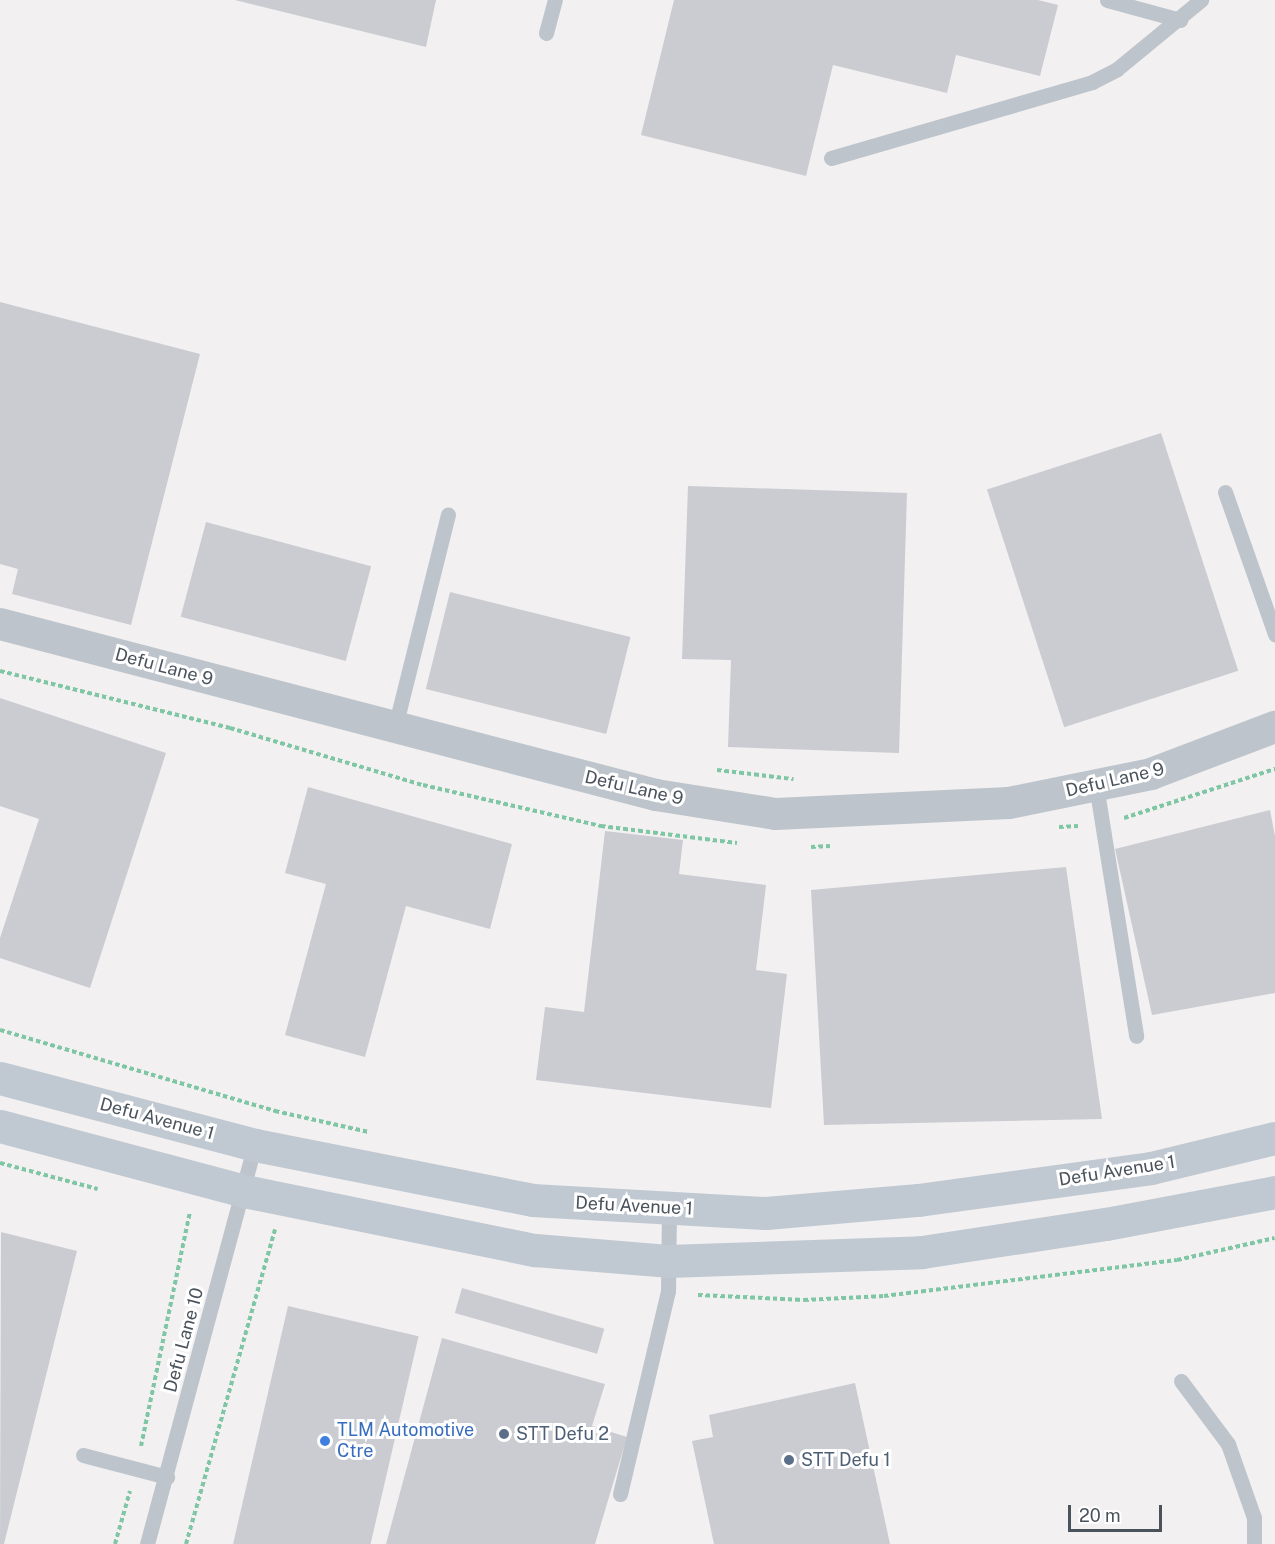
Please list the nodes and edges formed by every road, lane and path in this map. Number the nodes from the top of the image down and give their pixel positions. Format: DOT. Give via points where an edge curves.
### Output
graph roads {
  1 [pos="555,0"];
  2 [pos="1107,0"];
  3 [pos="1201,0"];
  4 [pos="1180,20"];
  5 [pos="546,33"];
  6 [pos="831,158"];
  7 [pos="1224,492"];
  8 [pos="448,515"];
  9 [pos="0,624"];
  10 [pos="1275,634"];
  11 [pos="394,727"];
  12 [pos="1275,727"];
  13 [pos="713,769"];
  14 [pos="800,780"];
  15 [pos="1096,785"];
  16 [pos="0,1030"];
  17 [pos="1136,1036"];
  18 [pos="0,1078"];
  19 [pos="0,1126"];
  20 [pos="380,1134"];
  21 [pos="1275,1138"];
  22 [pos="255,1144"];
  23 [pos="244,1191"];
  24 [pos="1275,1192"];
  25 [pos="283,1199"];
  26 [pos="669,1208"];
  27 [pos="192,1213"];
  28 [pos="668,1261"];
  29 [pos="1181,1382"];
  30 [pos="83,1455"];
  31 [pos="136,1469"];
  32 [pos="167,1478"];
  33 [pos="620,1494"];
  34 [pos="115,1544"];
  35 [pos="147,1544"];
  36 [pos="186,1544"];
  37 [pos="1254,1544"];
  1 -- 5 [label="lane"];
  2 -- 4 [label="lane"];
  3 -- 4 [label="lane"];
  4 -- 6 [label="lane" via="1117,69 1092,82"];
  7 -- 10 [label="lane"];
  8 -- 11 [label="lane"];
  9 -- 11 [label="street, Defu Lane 9"];
  11 -- 15 [label="street, Defu Lane 9" via="656,795 776,814 1009,803"];
  12 -- 15 [label="street, Defu Lane 9" via="1151,774"];
  13 -- 14 [label="path"];
  15 -- 17 [label="lane"];
  16 -- 20 [label="path" via="275,1111"];
  18 -- 22 [label="main road, Defu Avenue 1"];
  19 -- 23 [label="main road"];
  21 -- 26 [label="main road, Defu Avenue 1" via="1151,1168 918,1200 766,1213"];
  22 -- 23 [label="lane, Defu Lane 10"];
  22 -- 26 [label="main road, Defu Avenue 1" via="532,1200"];
  23 -- 25 [label="main road"];
  23 -- 32 [label="lane, Defu Lane 10"];
  24 -- 28 [label="main road" via="1106,1224 922,1252"];
  25 -- 28 [label="main road" via="535,1250"];
  25 -- 36 [label="path"];
  26 -- 28 [label="lane"];
  27 -- 31 [label="path"];
  28 -- 33 [label="lane" via="668,1291"];
  29 -- 37 [label="lane" via="1228,1444 1254,1518"];
  30 -- 31 [label="lane"];
  31 -- 32 [label="lane"];
  31 -- 34 [label="path"];
  32 -- 35 [label="lane, Defu Lane 10"];
}
